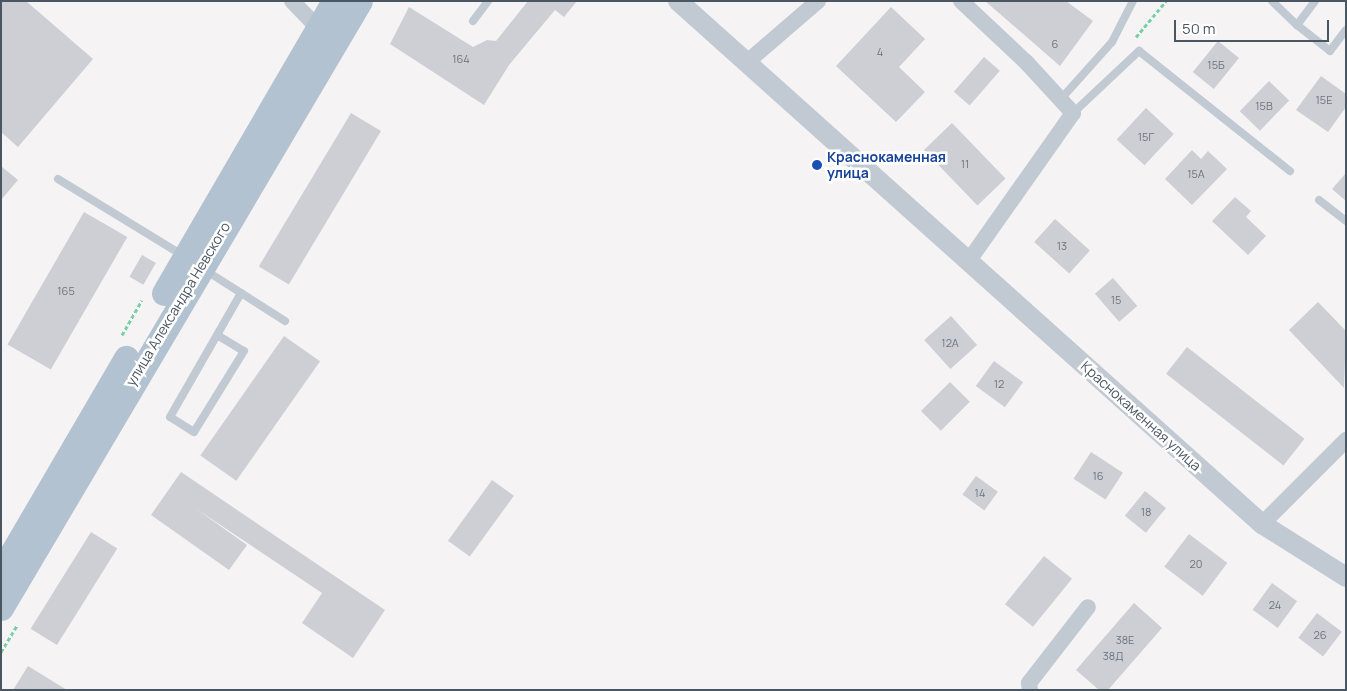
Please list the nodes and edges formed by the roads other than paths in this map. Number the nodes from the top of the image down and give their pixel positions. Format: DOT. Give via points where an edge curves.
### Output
graph roads {
  1 [pos="292,1"];
  2 [pos="334,1"];
  3 [pos="360,1"];
  4 [pos="488,1"];
  5 [pos="678,1"];
  6 [pos="818,1"];
  7 [pos="961,1"];
  8 [pos="1272,1"];
  9 [pos="1315,1"];
  10 [pos="1131,2"];
  11 [pos="473,20"];
  12 [pos="1297,25"];
  13 [pos="318,28"];
  14 [pos="1346,30"];
  15 [pos="746,64"];
  16 [pos="1060,100"];
  17 [pos="1072,113"];
  18 [pos="1290,171"];
  19 [pos="58,179"];
  20 [pos="1319,200"];
  21 [pos="1346,221"];
  22 [pos="192,262"];
  23 [pos="968,262"];
  24 [pos="241,293"];
  25 [pos="285,321"];
  26 [pos="217,335"];
  27 [pos="1346,440"];
  28 [pos="1262,524"];
  29 [pos="1,572"];
  30 [pos="1346,577"];
  31 [pos="1088,607"];
  32 [pos="1,608"];
  33 [pos="1030,690"];
  1 -- 13 [label="street"];
  2 -- 13 [label="main road, улица Александра Невского"];
  3 -- 22 [label="main road, улица Александра Невского"];
  4 -- 11 [label="lane"];
  5 -- 15 [label="street, Краснокаменная улица"];
  6 -- 15 [label="street"];
  7 -- 16 [label="street"];
  8 -- 12 [label="lane"];
  9 -- 12 [label="lane"];
  10 -- 16 [label="lane" via="1112,42"];
  12 -- 14 [label="lane" via="1330,51"];
  13 -- 22 [label="main road, улица Александра Невского"];
  15 -- 23 [label="street, Краснокаменная улица"];
  16 -- 17 [label="street"];
  17 -- 18 [label="lane" via="1139,51"];
  17 -- 23 [label="street"];
  19 -- 22 [label="lane"];
  20 -- 21 [label="lane"];
  22 -- 24 [label="lane"];
  22 -- 29 [label="main road, улица Александра Невского"];
  22 -- 32 [label="main road, улица Александра Невского"];
  23 -- 28 [label="street, Краснокаменная улица"];
  24 -- 25 [label="lane"];
  24 -- 26 [label="lane"];
  26 -- 26 [label="lane" via="170,417 194,432 244,351"];
  27 -- 28 [label="street"];
  28 -- 30 [label="street, Краснокаменная улица"];
  31 -- 33 [label="street" via="1029,683"];
}
